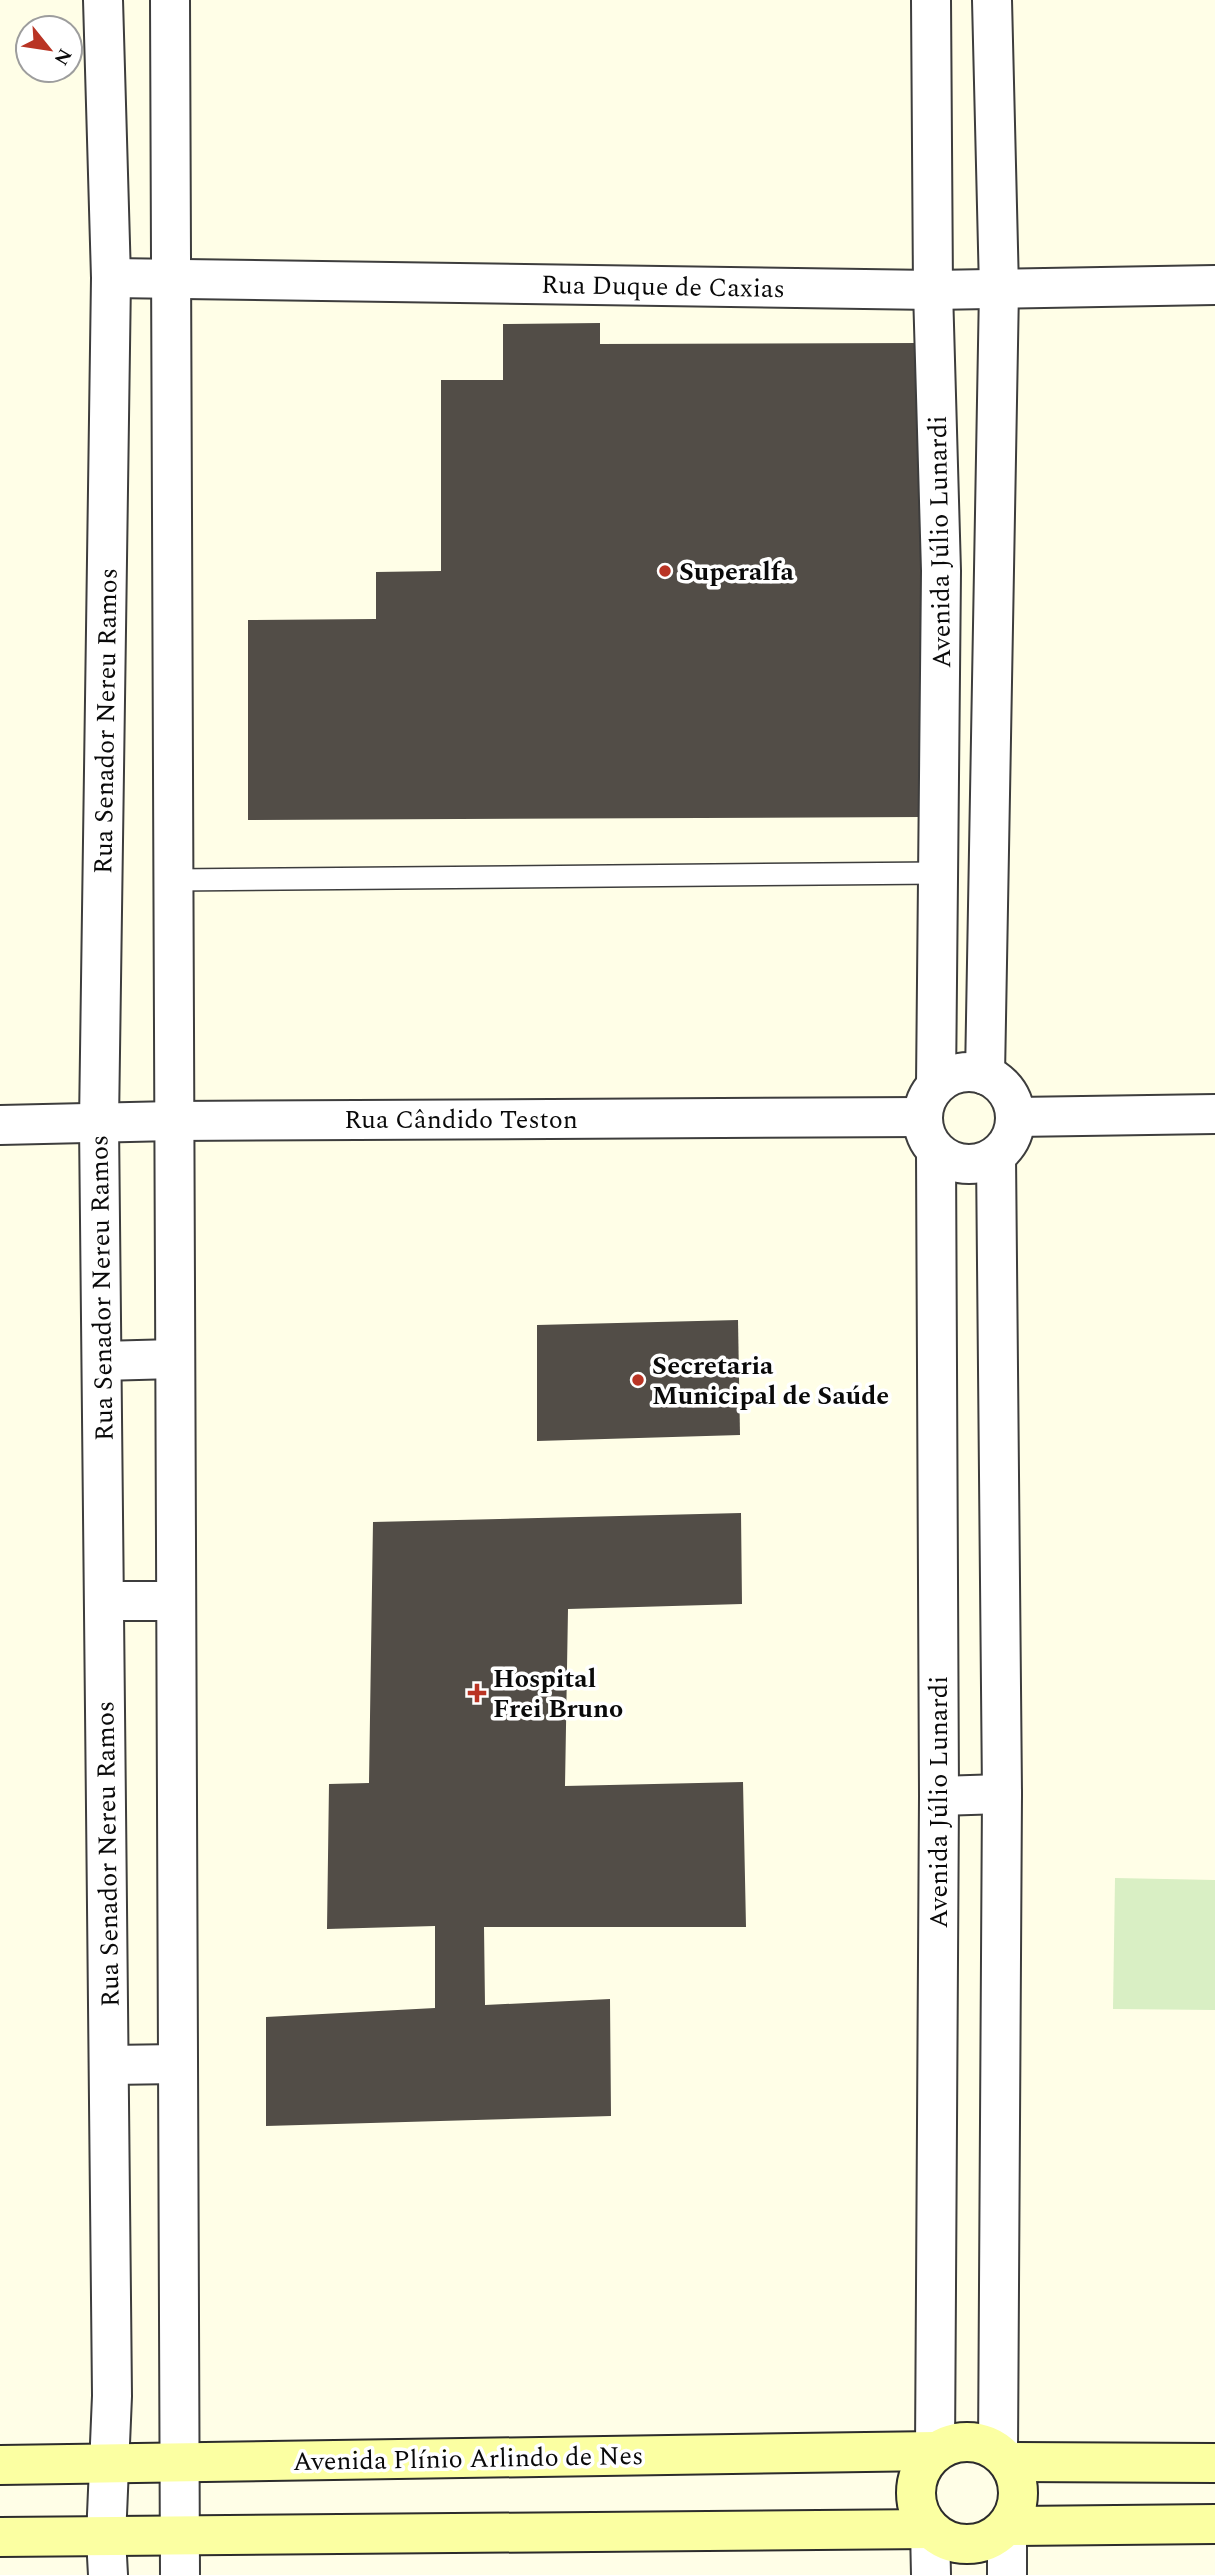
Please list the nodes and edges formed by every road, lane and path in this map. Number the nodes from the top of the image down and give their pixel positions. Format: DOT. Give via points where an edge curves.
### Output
graph roads {
  1 [pos="103,0"];
  2 [pos="170,0"];
  3 [pos="931,0"];
  4 [pos="992,0"];
  5 [pos="111,278"];
  6 [pos="172,279"];
  7 [pos="1215,285"];
  8 [pos="999,289"];
  9 [pos="933,290"];
  10 [pos="932,571"];
  11 [pos="993,679"];
  12 [pos="939,873"];
  13 [pos="173,880"];
  14 [pos="985,1075"];
  15 [pos="1215,1114"];
  16 [pos="1015,1116"];
  17 [pos="932,1118"];
  18 [pos="173,1121"];
  19 [pos="100,1123"];
  20 [pos="0,1125"];
  21 [pos="996,1156"];
  22 [pos="174,1359"];
  23 [pos="102,1362"];
  24 [pos="104,1601"];
  25 [pos="176,1601"];
  26 [pos="1002,1794"];
  27 [pos="939,1796"];
  28 [pos="178,2064"];
  29 [pos="109,2065"];
  30 [pos="935,2451"];
  31 [pos="1004,2456"];
  32 [pos="181,2462"];
  33 [pos="1215,2463"];
  34 [pos="0,2465"];
  35 [pos="108,2465"];
  36 [pos="1215,2524"];
  37 [pos="1007,2526"];
  38 [pos="930,2529"];
  39 [pos="181,2534"];
  40 [pos="0,2537"];
  41 [pos="107,2556"];
  42 [pos="180,2575"];
  43 [pos="931,2575"];
  44 [pos="1007,2575"];
  1 -- 5 [label="street, Rua Senador Nereu Ramos"];
  2 -- 6 [label="street"];
  3 -- 9 [label="street, Avenida Júlio Lunardi"];
  4 -- 8 [label="street, Avenida Júlio Lunardi"];
  5 -- 6 [label="street, Rua Duque de Caxias"];
  5 -- 19 [label="street, Rua Senador Nereu Ramos"];
  6 -- 9 [label="street, Rua Duque de Caxias"];
  6 -- 13 [label="street"];
  7 -- 8 [label="street, Rua Duque de Caxias"];
  8 -- 9 [label="street, Rua Duque de Caxias"];
  8 -- 11 [label="street, Avenida Júlio Lunardi"];
  9 -- 10 [label="street, Avenida Júlio Lunardi"];
  10 -- 11 [label="street" via="949,584 962,639"];
  10 -- 12 [label="street, Avenida Júlio Lunardi"];
  11 -- 14 [label="street, Avenida Júlio Lunardi"];
  12 -- 13 [label="lane"];
  12 -- 17 [label="street, Avenida Júlio Lunardi"];
  13 -- 18 [label="street"];
  14 -- 16 [label="street" via="1003,1087"];
  14 -- 17 [label="street" via="955,1074"];
  15 -- 16 [label="street"];
  16 -- 21 [label="street" via="1009,1139"];
  17 -- 18 [label="street, Rua Cândido Teston"];
  17 -- 21 [label="street" via="965,1165"];
  17 -- 27 [label="street, Avenida Júlio Lunardi"];
  18 -- 19 [label="street, Rua Cândido Teston"];
  18 -- 22 [label="street"];
  19 -- 20 [label="street, Rua Cândido Teston"];
  19 -- 23 [label="street, Rua Senador Nereu Ramos"];
  21 -- 26 [label="street"];
  22 -- 23 [label="street"];
  22 -- 25 [label="street"];
  23 -- 24 [label="street, Rua Senador Nereu Ramos"];
  24 -- 25 [label="street"];
  24 -- 29 [label="street, Rua Senador Nereu Ramos"];
  25 -- 28 [label="street"];
  26 -- 27 [label="street"];
  26 -- 31 [label="street"];
  27 -- 30 [label="street, Avenida Júlio Lunardi"];
  28 -- 29 [label="street"];
  28 -- 32 [label="street"];
  29 -- 35 [label="street, Rua Senador Nereu Ramos" via="112,2396"];
  30 -- 31 [label="main road" via="966,2440"];
  30 -- 32 [label="main road, Avenida Plínio Arlindo de Nes"];
  30 -- 38 [label="main road" via="917,2480 915,2498"];
  31 -- 33 [label="main road"];
  31 -- 37 [label="main road" via="1019,2494"];
  32 -- 35 [label="main road, Avenida Plínio Arlindo de Nes"];
  32 -- 39 [label="street"];
  34 -- 35 [label="main road, Avenida Plínio Arlindo de Nes"];
  35 -- 41 [label="street, Rua Senador Nereu Ramos"];
  36 -- 37 [label="main road"];
  37 -- 38 [label="main road" via="993,2538 960,2544"];
  37 -- 44 [label="street"];
  38 -- 39 [label="main road"];
  38 -- 43 [label="street"];
  39 -- 41 [label="main road"];
  39 -- 42 [label="street"];
  40 -- 41 [label="main road"];
}
